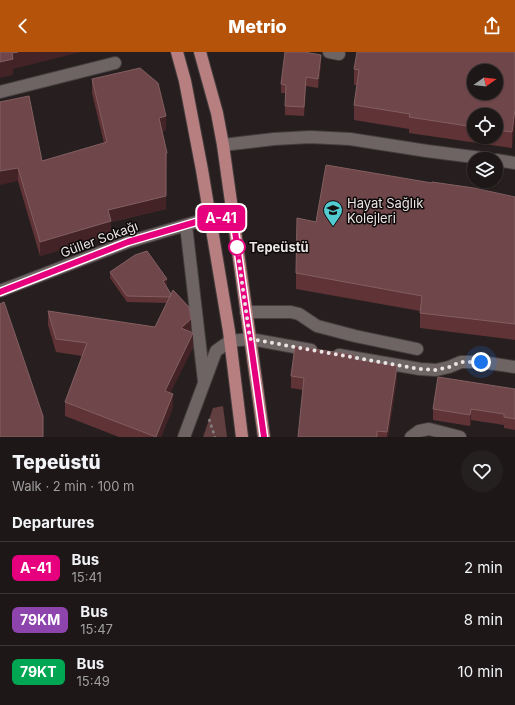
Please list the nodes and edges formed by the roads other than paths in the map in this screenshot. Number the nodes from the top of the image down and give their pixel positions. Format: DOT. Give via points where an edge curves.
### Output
graph roads {
  1 [pos="177,52"];
  2 [pos="200,52"];
  3 [pos="115,63"];
  4 [pos="0,92"];
  5 [pos="223,145"];
  6 [pos="467,156"];
  7 [pos="503,161"];
  8 [pos="515,163"];
  9 [pos="233,217"];
  10 [pos="210,219"];
  11 [pos="186,225"];
  12 [pos="0,292"];
  13 [pos="246,312"];
  14 [pos="250,339"];
  15 [pos="230,341"];
  16 [pos="417,349"];
  17 [pos="515,367"];
  18 [pos="204,383"];
  19 [pos="184,437"];
  20 [pos="242,437"];
  21 [pos="264,437"];
  22 [pos="411,437"];
  23 [pos="460,437"];
  1 -- 10 [label="main road" via="188,97"];
  2 -- 5 [label="main road"];
  3 -- 4 [label="street"];
  5 -- 6 [label="street" via="274,139 350,139"];
  5 -- 9 [label="main road"];
  7 -- 8 [label="street"];
  9 -- 10 [label="main road"];
  9 -- 13 [label="main road"];
  10 -- 11 [label="street, Güller Sokağı"];
  10 -- 15 [label="main road"];
  11 -- 12 [label="street, Güller Sokağı" via="128,242"];
  11 -- 18 [label="street"];
  13 -- 14 [label="main road"];
  13 -- 16 [label="street" via="291,312 299,314 317,326"];
  14 -- 15 [label="street"];
  14 -- 17 [label="street" via="428,370 461,362"];
  14 -- 21 [label="main road"];
  15 -- 18 [label="street" via="216,351"];
  15 -- 20 [label="main road"];
  18 -- 19 [label="street"];
  22 -- 23 [label="street" via="419,430 429,429"];
}
